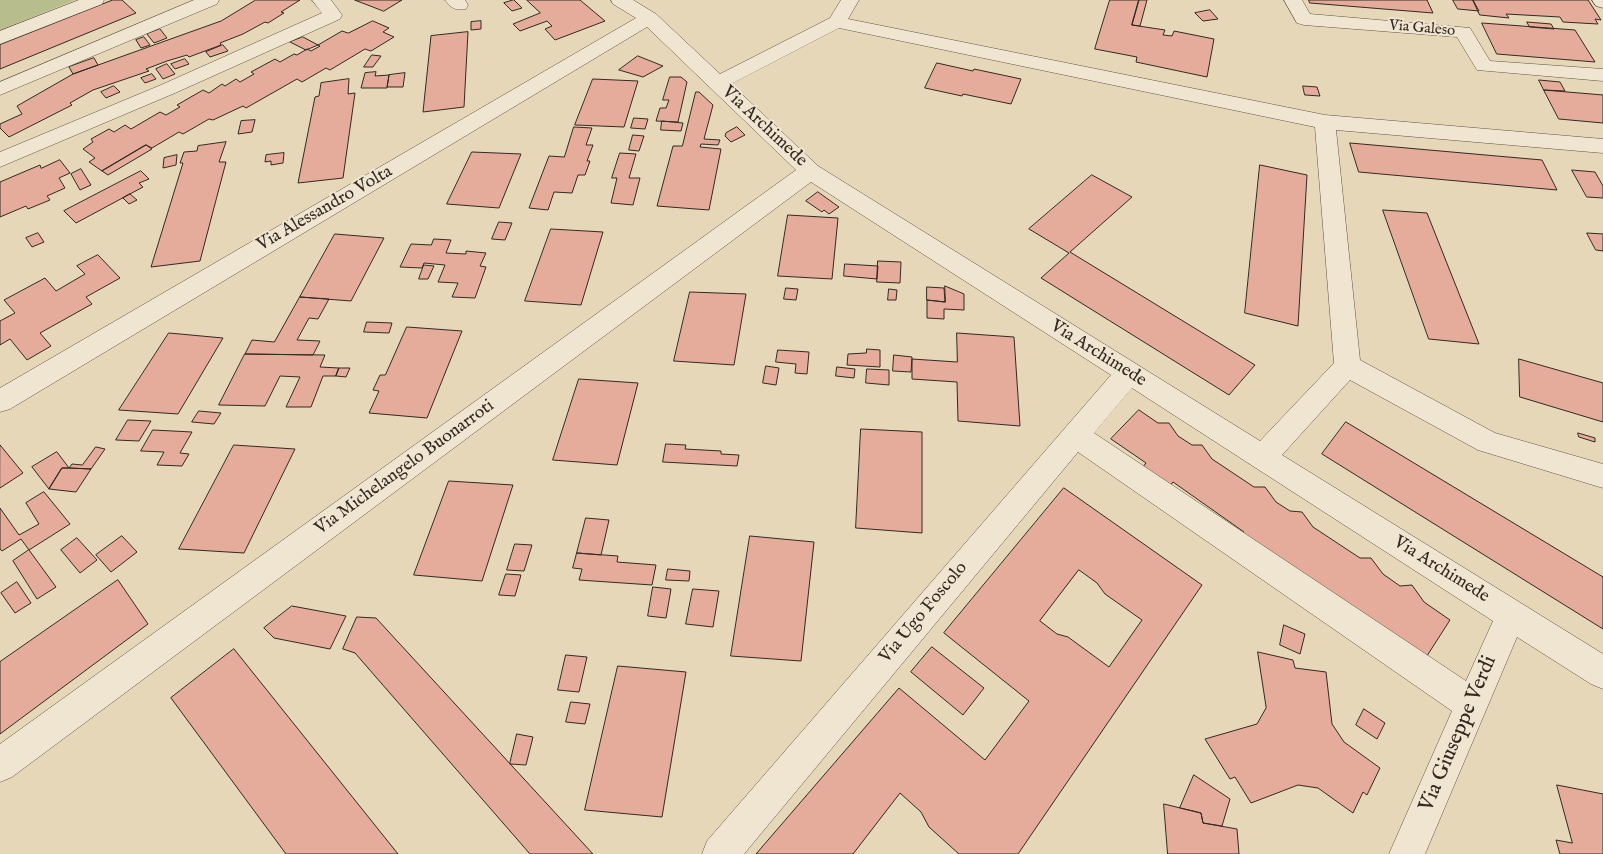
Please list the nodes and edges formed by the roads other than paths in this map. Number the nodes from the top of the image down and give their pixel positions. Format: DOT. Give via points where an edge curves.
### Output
graph roads {
  1 [pos="95,0"];
  2 [pos="210,0"];
  3 [pos="321,0"];
  4 [pos="620,0"];
  5 [pos="850,0"];
  6 [pos="1293,0"];
  7 [pos="176,6"];
  8 [pos="649,18"];
  9 [pos="837,22"];
  10 [pos="0,38"];
  11 [pos="1603,75"];
  12 [pos="718,83"];
  13 [pos="0,89"];
  14 [pos="1325,122"];
  15 [pos="1603,146"];
  16 [pos="0,160"];
  17 [pos="810,171"];
  18 [pos="1347,366"];
  19 [pos="1129,373"];
  20 [pos="0,400"];
  21 [pos="1075,436"];
  22 [pos="1262,457"];
  23 [pos="1603,476"];
  24 [pos="1511,615"];
  25 [pos="1603,673"];
  26 [pos="1472,705"];
  27 [pos="0,766"];
  28 [pos="720,854"];
  29 [pos="1407,854"];
  1 -- 10 [label="street"];
  2 -- 7 [label="street"];
  3 -- 16 [label="street" via="333,15"];
  4 -- 8 [label="street, Via Archimede"];
  5 -- 9 [label="street"];
  6 -- 11 [label="street, Via Galeso" via="1304,19 1463,32 1484,66"];
  7 -- 13 [label="street"];
  8 -- 12 [label="street, Via Archimede"];
  8 -- 20 [label="street, Via Alessandro Volta"];
  9 -- 12 [label="street"];
  9 -- 14 [label="street"];
  12 -- 17 [label="street, Via Archimede"];
  14 -- 15 [label="street"];
  14 -- 18 [label="street"];
  17 -- 19 [label="street, Via Archimede"];
  17 -- 27 [label="street, Via Michelangelo Buonarroti"];
  18 -- 22 [label="street"];
  18 -- 23 [label="street" via="1488,442"];
  19 -- 21 [label="street, Via Ugo Foscolo"];
  19 -- 22 [label="street, Via Archimede"];
  21 -- 26 [label="street"];
  21 -- 28 [label="street, Via Ugo Foscolo"];
  22 -- 24 [label="street, Via Archimede"];
  24 -- 25 [label="street, Via Archimede"];
  24 -- 26 [label="street, Via Giuseppe Verdi"];
  26 -- 29 [label="street, Via Giuseppe Verdi"];
}
